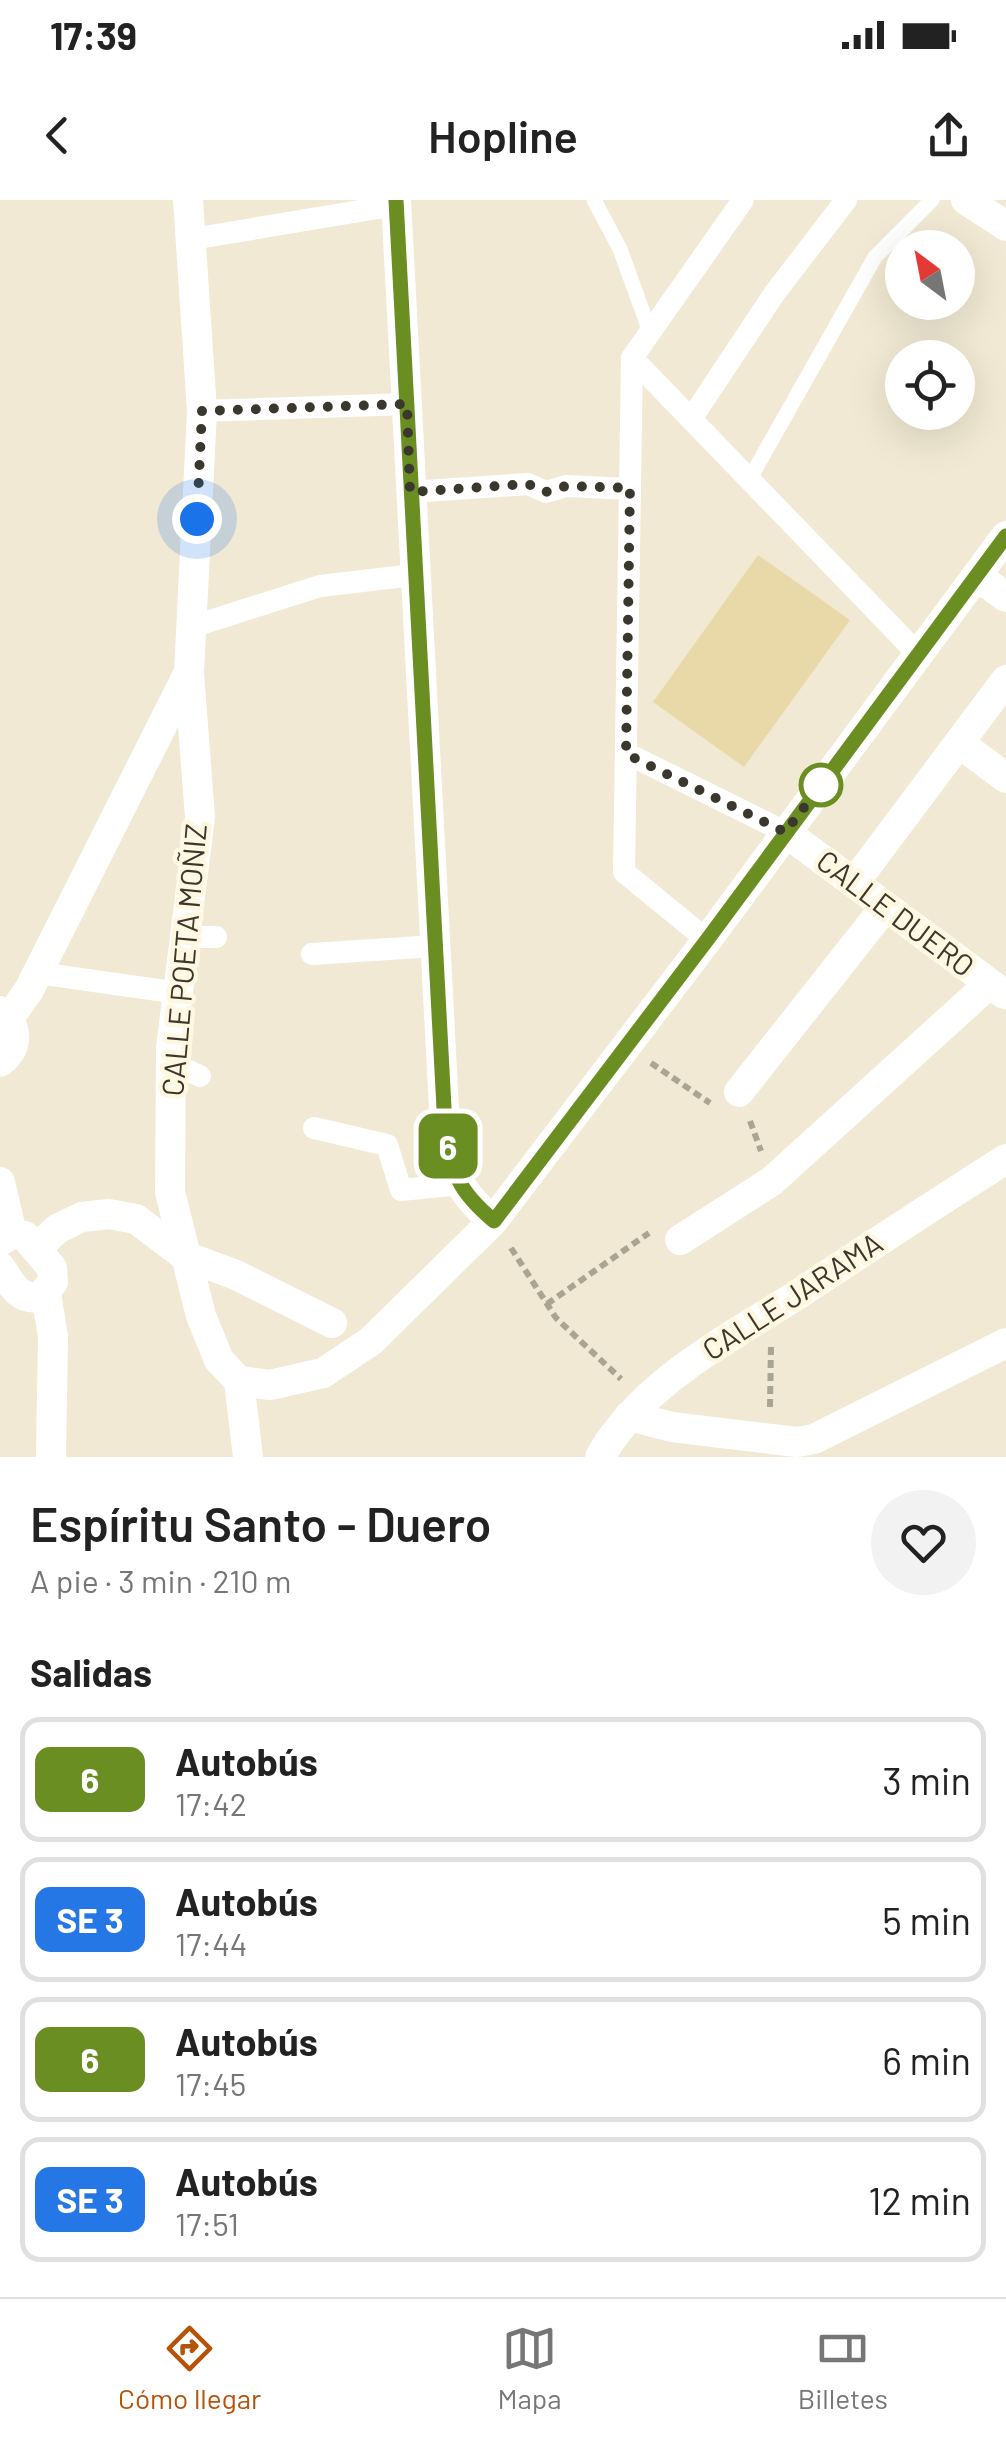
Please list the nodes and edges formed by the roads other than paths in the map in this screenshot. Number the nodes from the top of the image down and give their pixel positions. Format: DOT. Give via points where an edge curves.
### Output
graph roads {
  1 [pos="188,200"];
  2 [pos="594,200"];
  3 [pos="743,200"];
  4 [pos="846,200"];
  5 [pos="932,200"];
  6 [pos="966,200"];
  7 [pos="396,202"];
  8 [pos="1006,226"];
  9 [pos="192,239"];
  10 [pos="650,332"];
  11 [pos="632,358"];
  12 [pos="407,404"];
  13 [pos="202,411"];
  14 [pos="691,419"];
  15 [pos="750,480"];
  16 [pos="630,488"];
  17 [pos="410,492"];
  18 [pos="1006,536"];
  19 [pos="414,575"];
  20 [pos="977,576"];
  21 [pos="1006,598"];
  22 [pos="191,627"];
  23 [pos="919,656"];
  24 [pos="188,674"];
  25 [pos="1006,680"];
  26 [pos="959,743"];
  27 [pos="626,754"];
  28 [pos="1006,778"];
  29 [pos="785,832"];
  30 [pos="854,883"];
  31 [pos="885,906"];
  32 [pos="707,940"];
  33 [pos="435,946"];
  34 [pos="312,954"];
  35 [pos="38,972"];
  36 [pos="998,990"];
  37 [pos="179,994"];
  38 [pos="4,1014"];
  39 [pos="0,1062"];
  40 [pos="171,1063"];
  41 [pos="200,1076"];
  42 [pos="739,1092"];
  43 [pos="314,1128"];
  44 [pos="1006,1159"];
  45 [pos="0,1182"];
  46 [pos="460,1184"];
  47 [pos="494,1221"];
  48 [pos="680,1240"];
  49 [pos="16,1241"];
  50 [pos="186,1256"];
  51 [pos="5,1273"];
  52 [pos="46,1294"];
  53 [pos="0,1310"];
  54 [pos="332,1323"];
  55 [pos="370,1342"];
  56 [pos="1006,1342"];
  57 [pos="239,1381"];
  58 [pos="636,1408"];
  59 [pos="50,1457"];
  60 [pos="248,1457"];
  61 [pos="600,1457"];
  1 -- 9 [label="street, CALLE POETA MOÑIZ"];
  2 -- 10 [label="lane" via="620,248"];
  3 -- 10 [label="street"];
  4 -- 14 [label="street"];
  5 -- 15 [label="lane" via="875,257"];
  6 -- 8 [label="street"];
  7 -- 9 [label="street"];
  7 -- 12 [label="street"];
  9 -- 13 [label="street, CALLE POETA MOÑIZ"];
  10 -- 11 [label="street"];
  11 -- 14 [label="street"];
  11 -- 16 [label="street"];
  12 -- 13 [label="street"];
  12 -- 17 [label="street"];
  13 -- 22 [label="street, CALLE POETA MOÑIZ"];
  14 -- 15 [label="street"];
  15 -- 23 [label="street"];
  16 -- 17 [label="street" via="566,486 546,492 528,484"];
  16 -- 27 [label="street"];
  17 -- 19 [label="street"];
  18 -- 20 [label="street"];
  19 -- 22 [label="street" via="320,586"];
  19 -- 33 [label="street"];
  20 -- 21 [label="street"];
  20 -- 23 [label="street"];
  22 -- 24 [label="street, CALLE POETA MOÑIZ"];
  23 -- 29 [label="street"];
  24 -- 35 [label="street"];
  24 -- 37 [label="street, CALLE POETA MOÑIZ" via="201,937"];
  25 -- 26 [label="street"];
  26 -- 28 [label="street"];
  26 -- 30 [label="street"];
  27 -- 29 [label="street"];
  27 -- 32 [label="street" via="624,872"];
  29 -- 30 [label="street, CALLE DUERO"];
  29 -- 32 [label="street"];
  30 -- 31 [label="street, CALLE DUERO"];
  31 -- 36 [label="street, CALLE DUERO"];
  31 -- 42 [label="street"];
  32 -- 47 [label="street"];
  33 -- 34 [label="street"];
  33 -- 46 [label="street" via="445,1127"];
  35 -- 37 [label="street"];
  35 -- 38 [label="street" via="30,990"];
  36 -- 48 [label="street" via="772,1180"];
  37 -- 40 [label="street, CALLE POETA MOÑIZ"];
  38 -- 39 [label="street" via="15,1040"];
  40 -- 41 [label="street"];
  40 -- 50 [label="street, CALLE POETA MOÑIZ" via="170,1192"];
  43 -- 46 [label="street" via="387,1145 401,1190"];
  44 -- 58 [label="street, CALLE JARAMA"];
  45 -- 49 [label="street"];
  46 -- 47 [label="street"];
  47 -- 55 [label="street"];
  49 -- 50 [label="street" via="109,1214 136,1219"];
  49 -- 52 [label="street" via="54,1275"];
  50 -- 54 [label="street"];
  50 -- 57 [label="street, CALLE POETA MOÑIZ" via="219,1360"];
  51 -- 52 [label="street" via="20,1295"];
  51 -- 53 [label="street"];
  52 -- 59 [label="street" via="53,1337"];
  54 -- 55 [label="street"];
  55 -- 57 [label="street" via="324,1373 270,1385"];
  56 -- 58 [label="street" via="797,1442 672,1427"];
  57 -- 60 [label="street, CALLE POETA MOÑIZ"];
  58 -- 61 [label="street, CALLE JARAMA"];
}
